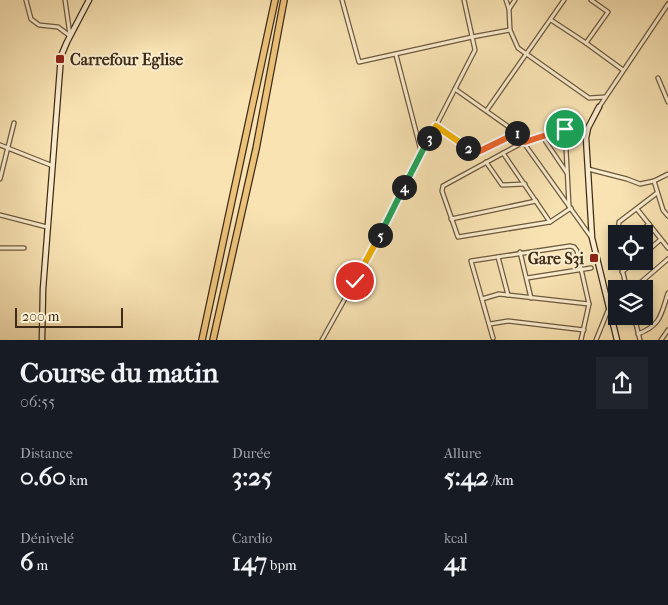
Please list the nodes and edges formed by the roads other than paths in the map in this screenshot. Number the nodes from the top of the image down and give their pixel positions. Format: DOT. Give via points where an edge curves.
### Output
graph roads {
  1 [pos="26,0"];
  2 [pos="65,0"];
  3 [pos="89,0"];
  4 [pos="275,0"];
  5 [pos="284,0"];
  6 [pos="342,0"];
  7 [pos="464,0"];
  8 [pos="506,0"];
  9 [pos="515,0"];
  10 [pos="564,0"];
  11 [pos="591,0"];
  12 [pos="667,2"];
  13 [pos="509,9"];
  14 [pos="551,20"];
  15 [pos="510,30"];
  16 [pos="70,36"];
  17 [pos="472,37"];
  18 [pos="586,43"];
  19 [pos="525,54"];
  20 [pos="396,55"];
  21 [pos="623,70"];
  22 [pos="658,78"];
  23 [pos="455,89"];
  24 [pos="605,97"];
  25 [pos="668,102"];
  26 [pos="598,107"];
  27 [pos="487,110"];
  28 [pos="14,123"];
  29 [pos="436,126"];
  30 [pos="516,132"];
  31 [pos="542,136"];
  32 [pos="525,142"];
  33 [pos="0,145"];
  34 [pos="518,145"];
  35 [pos="8,148"];
  36 [pos="421,151"];
  37 [pos="503,153"];
  38 [pos="486,162"];
  39 [pos="53,166"];
  40 [pos="587,169"];
  41 [pos="568,173"];
  42 [pos="668,174"];
  43 [pos="0,179"];
  44 [pos="654,181"];
  45 [pos="525,184"];
  46 [pos="657,193"];
  47 [pos="536,201"];
  48 [pos="570,207"];
  49 [pos="637,209"];
  50 [pos="0,215"];
  51 [pos="668,216"];
  52 [pos="451,219"];
  53 [pos="550,222"];
  54 [pos="649,224"];
  55 [pos="619,225"];
  56 [pos="48,228"];
  57 [pos="592,238"];
  58 [pos="660,240"];
  59 [pos="653,246"];
  60 [pos="0,248"];
  61 [pos="24,248"];
  62 [pos="668,248"];
  63 [pos="520,252"];
  64 [pos="498,256"];
  65 [pos="668,259"];
  66 [pos="591,268"];
  67 [pos="581,269"];
  68 [pos="624,270"];
  69 [pos="622,272"];
  70 [pos="526,278"];
  71 [pos="624,280"];
  72 [pos="644,280"];
  73 [pos="668,293"];
  74 [pos="508,295"];
  75 [pos="532,298"];
  76 [pos="482,300"];
  77 [pos="608,300"];
  78 [pos="589,304"];
  79 [pos="608,313"];
  80 [pos="490,324"];
  81 [pos="614,325"];
  82 [pos="636,325"];
  83 [pos="584,330"];
  84 [pos="668,330"];
  85 [pos="638,334"];
  86 [pos="493,338"];
  87 [pos="42,340"];
  88 [pos="202,340"];
  89 [pos="213,340"];
  90 [pos="322,340"];
  91 [pos="581,340"];
  92 [pos="596,340"];
  93 [pos="617,340"];
  94 [pos="640,340"];
  95 [pos="661,340"];
  1 -- 16 [label="street" via="31,19 39,25 58,27"];
  2 -- 16 [label="street"];
  3 -- 16 [label="street"];
  4 -- 88 [label="highway"];
  5 -- 89 [label="highway" via="256,149"];
  6 -- 20 [label="street" via="359,62"];
  7 -- 17 [label="street"];
  8 -- 13 [label="street"];
  9 -- 13 [label="street"];
  10 -- 14 [label="street"];
  11 -- 18 [label="street" via="608,12"];
  12 -- 21 [label="street"];
  13 -- 15 [label="street"];
  14 -- 18 [label="street"];
  14 -- 19 [label="street"];
  15 -- 17 [label="street"];
  15 -- 19 [label="street" via="518,48"];
  16 -- 39 [label="street" via="61,56"];
  17 -- 20 [label="street"];
  17 -- 23 [label="street" via="475,50"];
  18 -- 21 [label="street"];
  19 -- 24 [label="street" via="589,98"];
  19 -- 27 [label="street"];
  20 -- 36 [label="street"];
  21 -- 24 [label="street"];
  22 -- 25 [label="street"];
  23 -- 27 [label="street"];
  23 -- 29 [label="street"];
  24 -- 26 [label="street"];
  26 -- 40 [label="street" via="586,138"];
  27 -- 30 [label="street"];
  28 -- 35 [label="street"];
  29 -- 30 [label="street" via="480,151"];
  29 -- 36 [label="street"];
  30 -- 32 [label="street"];
  31 -- 32 [label="street"];
  31 -- 41 [label="street"];
  31 -- 41 [label="street" via="565,129"];
  32 -- 48 [label="street"];
  33 -- 35 [label="street"];
  34 -- 37 [label="street"];
  35 -- 39 [label="street"];
  35 -- 43 [label="street"];
  36 -- 90 [label="street" via="368,258"];
  37 -- 38 [label="street"];
  37 -- 45 [label="street"];
  38 -- 45 [label="street" via="502,185"];
  38 -- 52 [label="street" via="442,186"];
  39 -- 56 [label="street"];
  40 -- 44 [label="street" via="640,184"];
  40 -- 57 [label="street"];
  41 -- 48 [label="street"];
  42 -- 44 [label="street"];
  44 -- 46 [label="street"];
  45 -- 47 [label="street"];
  46 -- 49 [label="street"];
  46 -- 51 [label="street"];
  47 -- 52 [label="street"];
  47 -- 53 [label="street"];
  48 -- 53 [label="street"];
  48 -- 57 [label="street"];
  49 -- 54 [label="street"];
  49 -- 55 [label="street"];
  50 -- 56 [label="street"];
  52 -- 53 [label="street" via="458,237"];
  54 -- 58 [label="street"];
  56 -- 87 [label="street"];
  57 -- 77 [label="street"];
  58 -- 59 [label="street"];
  58 -- 62 [label="street"];
  60 -- 61 [label="street"];
  63 -- 64 [label="street"];
  63 -- 67 [label="street" via="574,246"];
  63 -- 70 [label="street"];
  64 -- 74 [label="street"];
  64 -- 76 [label="street" via="471,261"];
  65 -- 72 [label="street"];
  66 -- 67 [label="street"];
  67 -- 70 [label="street"];
  67 -- 78 [label="street"];
  68 -- 69 [label="street"];
  69 -- 71 [label="street"];
  70 -- 75 [label="street"];
  73 -- 85 [label="street" via="654,327"];
  74 -- 75 [label="street"];
  74 -- 76 [label="street" via="499,294"];
  75 -- 78 [label="street"];
  76 -- 80 [label="street"];
  78 -- 83 [label="street"];
  79 -- 92 [label="street"];
  80 -- 83 [label="street" via="508,322"];
  80 -- 86 [label="street"];
  81 -- 93 [label="street"];
  82 -- 85 [label="street"];
  83 -- 91 [label="street"];
  84 -- 95 [label="street"];
  85 -- 94 [label="street"];
}
